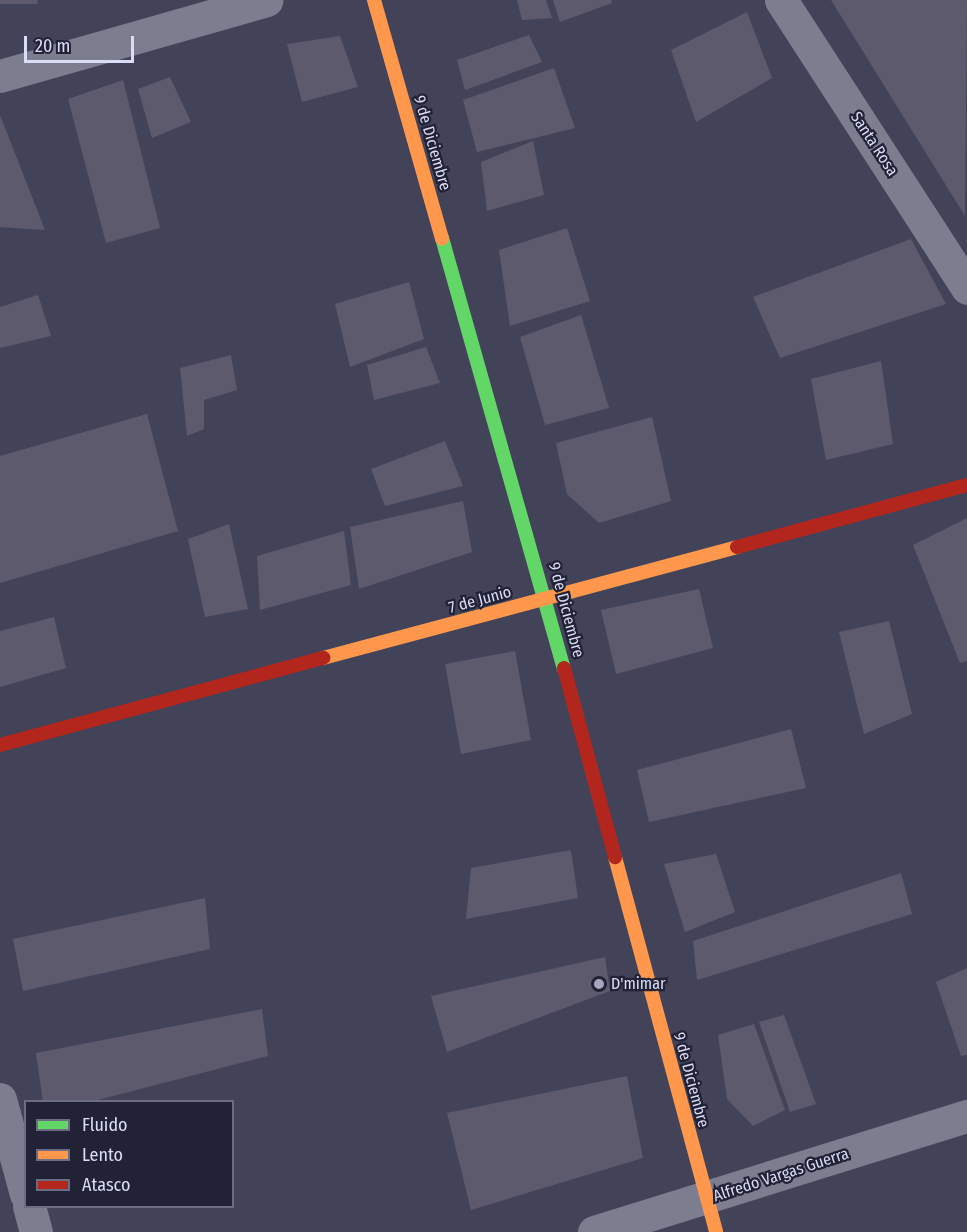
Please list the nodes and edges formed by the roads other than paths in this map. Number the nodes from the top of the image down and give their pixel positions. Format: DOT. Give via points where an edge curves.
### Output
graph roads {
  1 [pos="266,0"];
  2 [pos="374,0"];
  3 [pos="781,0"];
  4 [pos="0,76"];
  5 [pos="967,288"];
  6 [pos="967,485"];
  7 [pos="546,600"];
  8 [pos="0,745"];
  9 [pos="0,1099"];
  10 [pos="967,1116"];
  11 [pos="24,1187"];
  12 [pos="706,1199"];
  13 [pos="30,1208"];
  14 [pos="36,1232"];
  15 [pos="594,1232"];
  16 [pos="716,1232"];
  1 -- 4 [label="street"];
  2 -- 7 [label="street, 9 de Diciembre"];
  3 -- 5 [label="street, Santa Rosa"];
  6 -- 7 [label="street, 7 de Junio"];
  7 -- 8 [label="street, 7 de Junio"];
  7 -- 12 [label="street, 9 de Diciembre"];
  9 -- 11 [label="street"];
  10 -- 12 [label="street, Alfredo Vargas Guerra"];
  12 -- 15 [label="street, Alfredo Vargas Guerra"];
  12 -- 16 [label="street, 9 de Diciembre"];
  13 -- 14 [label="street"];
}
